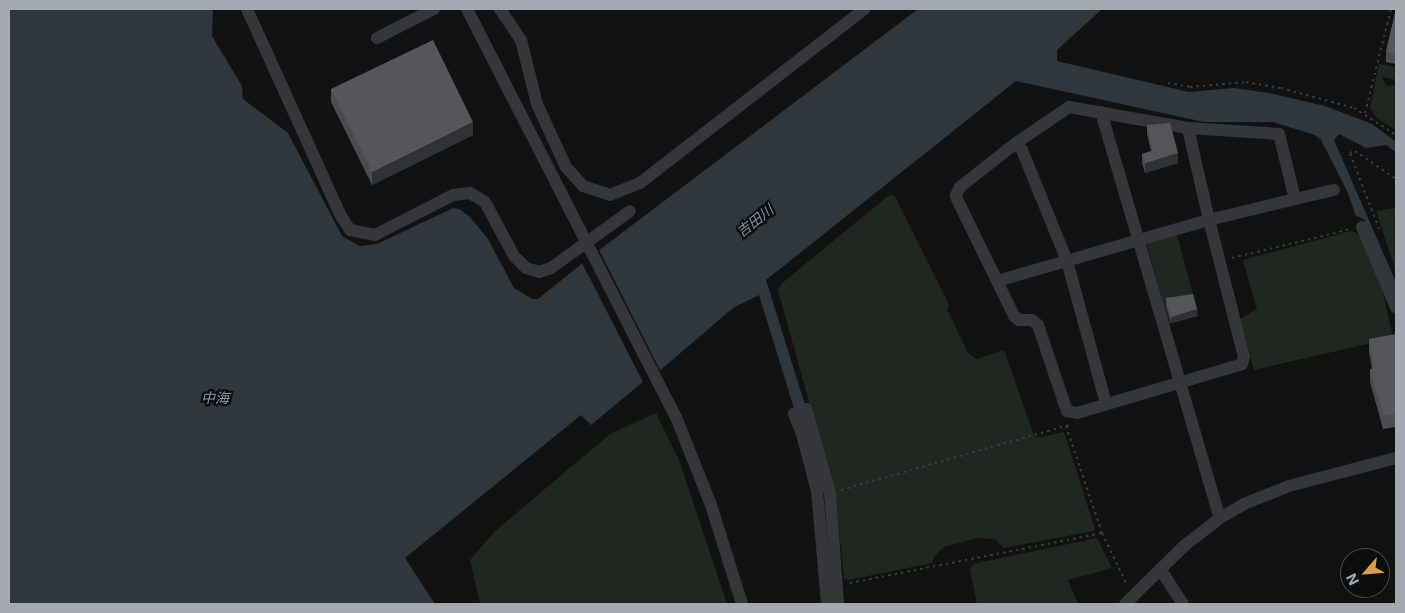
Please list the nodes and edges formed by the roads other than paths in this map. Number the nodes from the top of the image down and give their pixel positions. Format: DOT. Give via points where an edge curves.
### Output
graph roads {
  1 [pos="247,9"];
  2 [pos="434,9"];
  3 [pos="467,9"];
  4 [pos="500,9"];
  5 [pos="864,9"];
  6 [pos="377,38"];
  7 [pos="1101,112"];
  8 [pos="1188,128"];
  9 [pos="1016,143"];
  10 [pos="1334,190"];
  11 [pos="1295,199"];
  12 [pos="630,211"];
  13 [pos="1209,220"];
  14 [pos="1362,227"];
  15 [pos="1138,242"];
  16 [pos="587,247"];
  17 [pos="1067,262"];
  18 [pos="997,281"];
  19 [pos="1396,308"];
  20 [pos="1180,383"];
  21 [pos="1106,404"];
  22 [pos="799,412"];
  23 [pos="807,433"];
  24 [pos="1396,458"];
  25 [pos="1220,518"];
  26 [pos="1160,568"];
  27 [pos="831,586"];
  28 [pos="742,604"];
  29 [pos="827,604"];
  30 [pos="838,604"];
  31 [pos="1125,604"];
  32 [pos="1183,604"];
  1 -- 16 [label="street" via="350,230 375,235 453,195 470,192 485,202 514,256 526,268 539,272 547,270"];
  2 -- 6 [label="street"];
  3 -- 16 [label="street"];
  4 -- 5 [label="street" via="521,40 532,91 560,158 583,186 610,195 640,183"];
  7 -- 8 [label="street"];
  7 -- 9 [label="street" via="1062,108"];
  7 -- 15 [label="street"];
  8 -- 11 [label="street" via="1279,134"];
  8 -- 13 [label="street"];
  9 -- 17 [label="street" via="1022,150"];
  9 -- 18 [label="street" via="960,187 956,195"];
  10 -- 11 [label="street"];
  11 -- 13 [label="street"];
  12 -- 16 [label="street"];
  13 -- 15 [label="street"];
  13 -- 20 [label="street" via="1243,362"];
  14 -- 19 [label="street"];
  15 -- 17 [label="street"];
  15 -- 20 [label="street"];
  16 -- 28 [label="street" via="676,418 711,505"];
  17 -- 18 [label="street"];
  17 -- 21 [label="street"];
  18 -- 21 [label="street" via="1017,319 1032,320 1038,325 1063,408 1076,413"];
  20 -- 21 [label="street"];
  20 -- 25 [label="street"];
  22 -- 23 [label="street" via="806,409"];
  23 -- 27 [label="street"];
  23 -- 27 [label="street" via="830,493"];
  24 -- 25 [label="street" via="1290,486"];
  25 -- 26 [label="street"];
  26 -- 31 [label="street"];
  26 -- 32 [label="street"];
  27 -- 29 [label="street"];
  27 -- 30 [label="street"];
}
